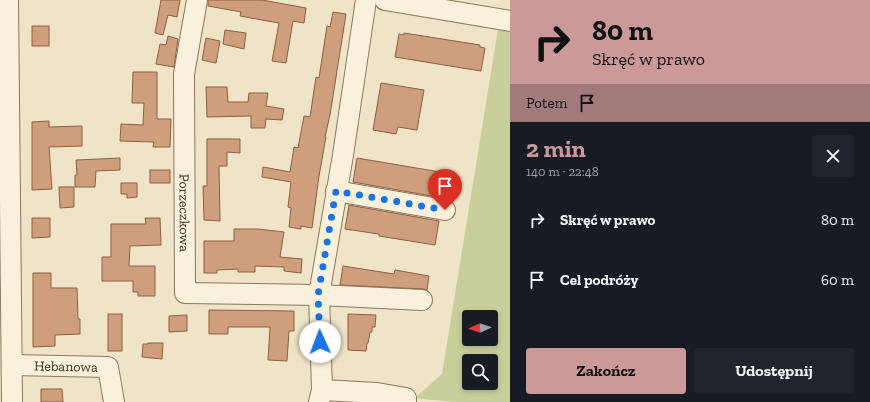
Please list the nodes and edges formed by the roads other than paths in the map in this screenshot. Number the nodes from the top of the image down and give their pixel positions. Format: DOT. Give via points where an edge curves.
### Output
graph roads {
  1 [pos="8,0"];
  2 [pos="197,0"];
  3 [pos="366,0"];
  4 [pos="385,0"];
  5 [pos="510,22"];
  6 [pos="336,191"];
  7 [pos="445,210"];
  8 [pos="318,295"];
  9 [pos="422,300"];
  10 [pos="8,376"];
  11 [pos="321,396"];
  12 [pos="406,400"];
  13 [pos="12,402"];
  14 [pos="114,402"];
  1 -- 10 [label="street"];
  2 -- 8 [label="street, Porzeczkowa" via="184,74 185,293"];
  3 -- 6 [label="street"];
  4 -- 5 [label="street"];
  6 -- 7 [label="street"];
  6 -- 8 [label="street"];
  8 -- 9 [label="street"];
  8 -- 11 [label="street"];
  10 -- 13 [label="street"];
  10 -- 14 [label="street, Hebanowa" via="108,367"];
  11 -- 12 [label="street" via="377,393"];
}
